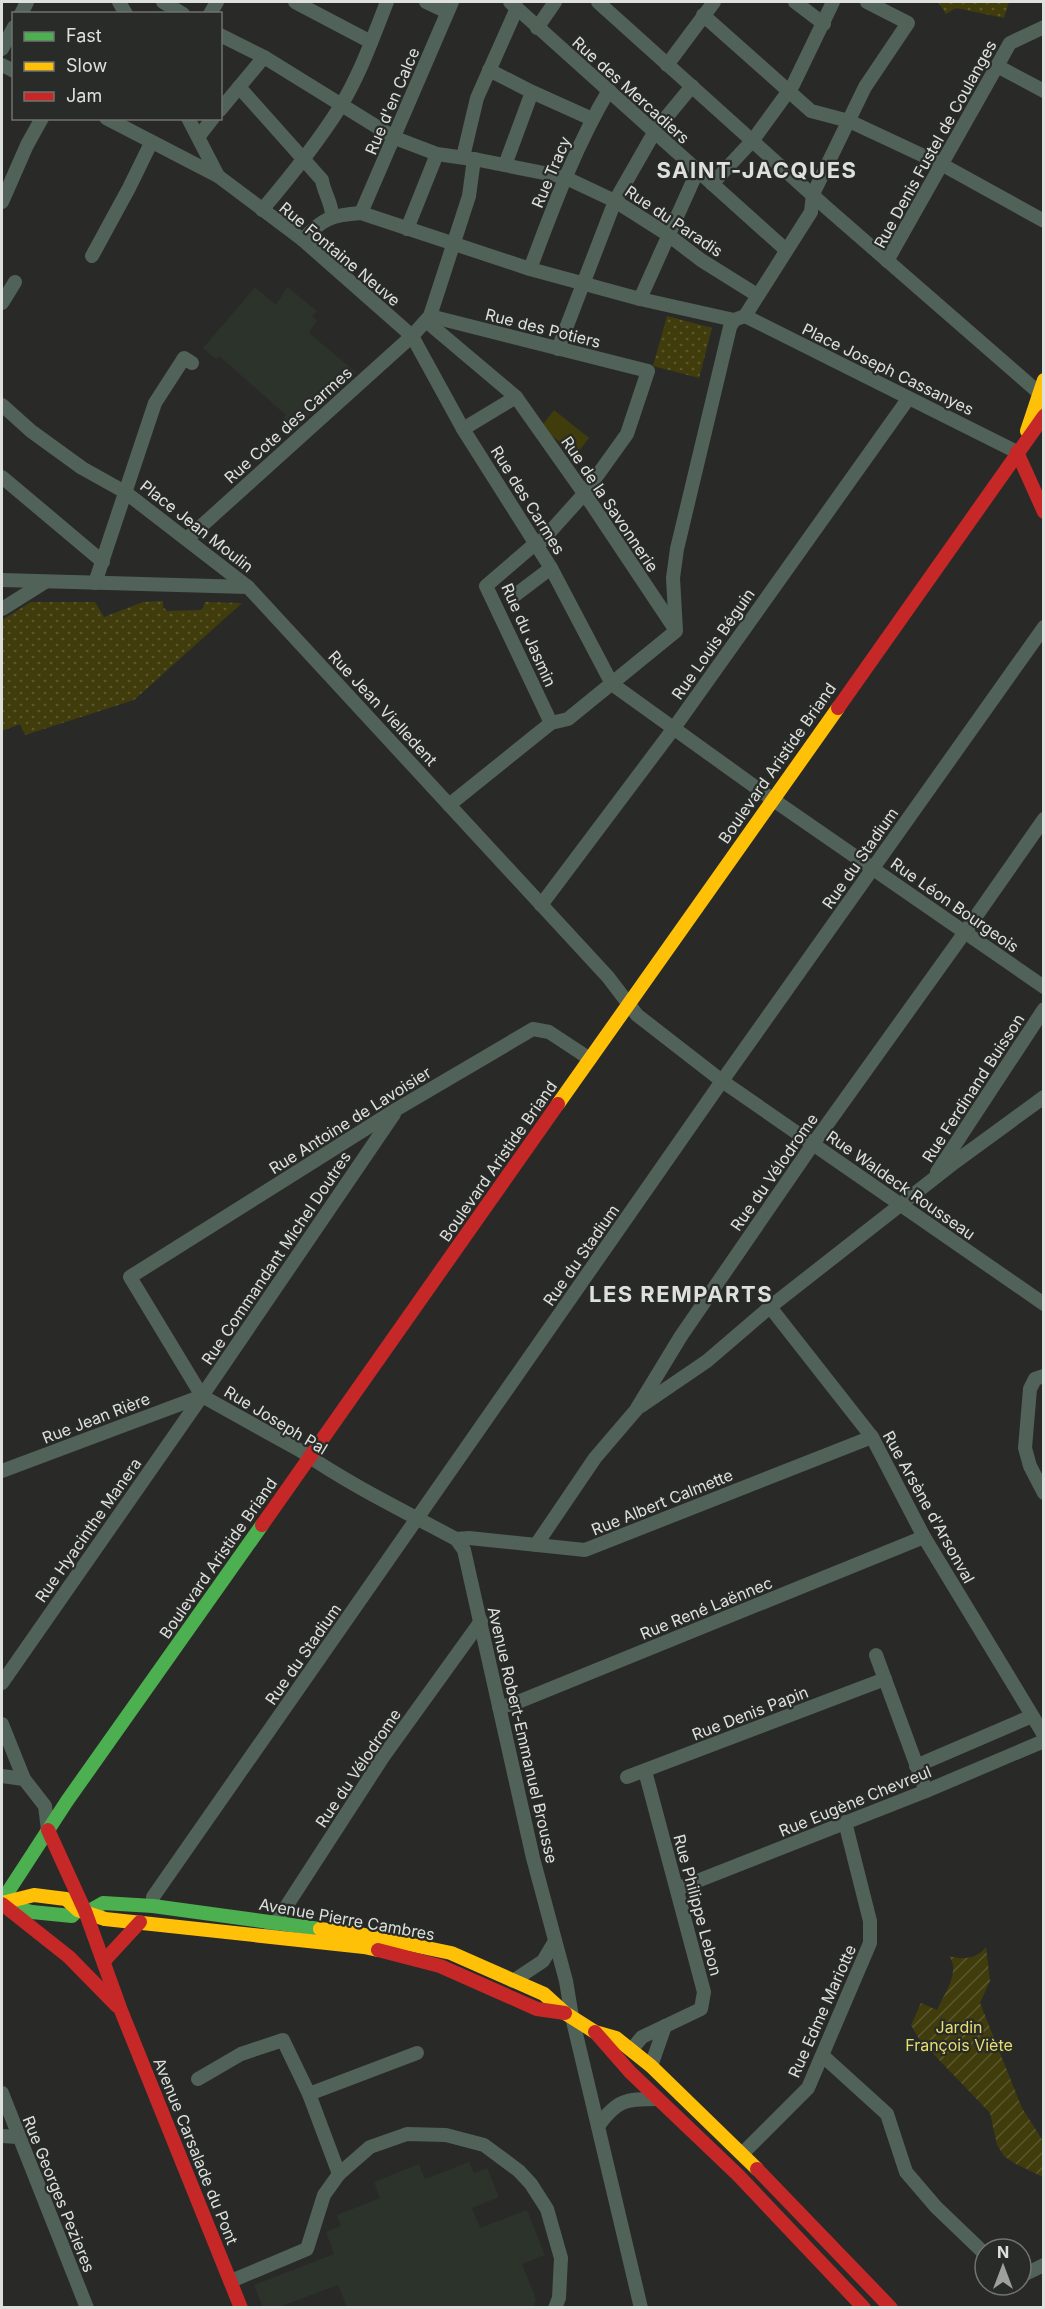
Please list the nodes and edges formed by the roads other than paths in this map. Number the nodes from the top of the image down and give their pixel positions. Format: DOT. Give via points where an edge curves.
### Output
graph roads {
  1 [pos="163,2"];
  2 [pos="295,2"];
  3 [pos="387,2"];
  4 [pos="426,2"];
  5 [pos="555,2"];
  6 [pos="598,2"];
  7 [pos="714,2"];
  8 [pos="795,2"];
  9 [pos="833,2"];
  10 [pos="867,2"];
  11 [pos="513,5"];
  12 [pos="450,7"];
  13 [pos="180,12"];
  14 [pos="703,15"];
  15 [pos="824,24"];
  16 [pos="1044,27"];
  17 [pos="537,28"];
  18 [pos="12,31"];
  19 [pos="222,36"];
  20 [pos="372,42"];
  21 [pos="2,49"];
  22 [pos="264,57"];
  23 [pos="667,65"];
  24 [pos="997,66"];
  25 [pos="489,70"];
  26 [pos="692,86"];
  27 [pos="239,87"];
  28 [pos="609,90"];
  29 [pos="1044,91"];
  30 [pos="788,92"];
  31 [pos="532,93"];
  32 [pos="342,105"];
  33 [pos="222,108"];
  34 [pos="592,119"];
  35 [pos="41,120"];
  36 [pos="110,120"];
  37 [pos="189,120"];
  38 [pos="211,120"];
  39 [pos="849,121"];
  40 [pos="655,131"];
  41 [pos="199,136"];
  42 [pos="395,138"];
  43 [pos="753,140"];
  44 [pos="151,142"];
  45 [pos="437,154"];
  46 [pos="469,158"];
  47 [pos="304,161"];
  48 [pos="941,164"];
  49 [pos="505,165"];
  50 [pos="697,172"];
  51 [pos="218,176"];
  52 [pos="7,177"];
  53 [pos="564,177"];
  54 [pos="712,184"];
  55 [pos="813,194"];
  56 [pos="615,201"];
  57 [pos="2,202"];
  58 [pos="262,210"];
  59 [pos="361,213"];
  60 [pos="332,216"];
  61 [pos="1044,221"];
  62 [pos="407,228"];
  63 [pos="667,234"];
  64 [pos="303,240"];
  65 [pos="454,244"];
  66 [pos="786,250"];
  67 [pos="92,256"];
  68 [pos="887,261"];
  69 [pos="530,269"];
  70 [pos="15,282"];
  71 [pos="582,284"];
  72 [pos="757,295"];
  73 [pos="640,299"];
  74 [pos="2,303"];
  75 [pos="428,318"];
  76 [pos="739,318"];
  77 [pos="412,336"];
  78 [pos="558,349"];
  79 [pos="188,360"];
  80 [pos="1041,386"];
  81 [pos="516,397"];
  82 [pos="908,399"];
  83 [pos="2,405"];
  84 [pos="1044,416"];
  85 [pos="463,429"];
  86 [pos="1020,447"];
  87 [pos="2,477"];
  88 [pos="125,492"];
  89 [pos="584,494"];
  90 [pos="1044,512"];
  91 [pos="187,539"];
  92 [pos="537,544"];
  93 [pos="103,562"];
  94 [pos="551,568"];
  95 [pos="2,580"];
  96 [pos="45,582"];
  97 [pos="95,583"];
  98 [pos="248,586"];
  99 [pos="514,596"];
  100 [pos="2,609"];
  101 [pos="1044,627"];
  102 [pos="676,631"];
  103 [pos="612,684"];
  104 [pos="551,723"];
  105 [pos="674,728"];
  106 [pos="772,799"];
  107 [pos="449,805"];
  108 [pos="1044,819"];
  109 [pos="873,868"];
  110 [pos="541,905"];
  111 [pos="965,932"];
  112 [pos="1044,987"];
  113 [pos="629,1003"];
  114 [pos="1044,1009"];
  115 [pos="590,1059"];
  116 [pos="722,1081"];
  117 [pos="1044,1097"];
  118 [pos="397,1109"];
  119 [pos="813,1144"];
  120 [pos="933,1180"];
  121 [pos="901,1205"];
  122 [pos="130,1277"];
  123 [pos="1044,1304"];
  124 [pos="770,1307"];
  125 [pos="1044,1376"];
  126 [pos="202,1395"];
  127 [pos="636,1410"];
  128 [pos="872,1437"];
  129 [pos="309,1457"];
  130 [pos="2,1472"];
  131 [pos="1044,1493"];
  132 [pos="417,1518"];
  133 [pos="924,1537"];
  134 [pos="456,1539"];
  135 [pos="536,1545"];
  136 [pos="481,1622"];
  137 [pos="876,1655"];
  138 [pos="885,1679"];
  139 [pos="2,1683"];
  140 [pos="499,1707"];
  141 [pos="1032,1716"];
  142 [pos="2,1724"];
  143 [pos="1044,1735"];
  144 [pos="1044,1741"];
  145 [pos="916,1766"];
  146 [pos="645,1771"];
  147 [pos="2,1776"];
  148 [pos="627,1777"];
  149 [pos="24,1779"];
  150 [pos="926,1791"];
  151 [pos="845,1822"];
  152 [pos="48,1830"];
  153 [pos="677,1889"];
  154 [pos="2,1903"];
  155 [pos="153,1906"];
  156 [pos="84,1911"];
  157 [pos="140,1922"];
  158 [pos="276,1922"];
  159 [pos="266,1936"];
  160 [pos="555,1941"];
  161 [pos="104,1961"];
  162 [pos="513,1981"];
  163 [pos="120,2008"];
  164 [pos="568,2015"];
  165 [pos="665,2026"];
  166 [pos="595,2032"];
  167 [pos="632,2049"];
  168 [pos="417,2053"];
  169 [pos="823,2056"];
  170 [pos="651,2066"];
  171 [pos="198,2079"];
  172 [pos="2,2093"];
  173 [pos="309,2094"];
  174 [pos="657,2099"];
  175 [pos="597,2126"];
  176 [pos="2,2136"];
  177 [pos="18,2137"];
  178 [pos="742,2154"];
  179 [pos="339,2174"];
  180 [pos="973,2242"];
  181 [pos="231,2281"];
  182 [pos="87,2307"];
  183 [pos="241,2307"];
  184 [pos="555,2307"];
  185 [pos="641,2307"];
  186 [pos="864,2307"];
  187 [pos="891,2307"];
  1 -- 13 [label="street"];
  2 -- 20 [label="street"];
  3 -- 20 [label="street"];
  4 -- 12 [label="street"];
  5 -- 17 [label="street"];
  6 -- 23 [label="street"];
  7 -- 14 [label="street"];
  8 -- 15 [label="street"];
  9 -- 15 [label="street"];
  10 -- 39 [label="street" via="905,28 865,87"];
  11 -- 17 [label="street, Rue des Mercadiers"];
  11 -- 25 [label="street"];
  12 -- 42 [label="street, Rue d'en Calce"];
  14 -- 23 [label="street"];
  14 -- 30 [label="street"];
  15 -- 30 [label="street"];
  16 -- 24 [label="street, Rue Denis Fustel de Coulanges" via="1010,43"];
  17 -- 28 [label="street, Rue des Mercadiers"];
  18 -- 21 [label="street"];
  19 -- 22 [label="street, Rue du Paradis"];
  20 -- 32 [label="street"];
  22 -- 27 [label="street"];
  22 -- 32 [label="street, Rue du Paradis"];
  23 -- 26 [label="street"];
  24 -- 29 [label="street"];
  24 -- 48 [label="street, Rue Denis Fustel de Coulanges"];
  25 -- 31 [label="street"];
  25 -- 46 [label="street" via="477,98"];
  26 -- 40 [label="street"];
  26 -- 43 [label="street"];
  27 -- 33 [label="street"];
  27 -- 47 [label="street"];
  28 -- 34 [label="street, Rue Tracy"];
  28 -- 40 [label="street, Rue des Mercadiers"];
  30 -- 39 [label="street" via="811,111"];
  30 -- 43 [label="street"];
  31 -- 34 [label="street"];
  31 -- 49 [label="street"];
  32 -- 42 [label="street, Rue du Paradis"];
  32 -- 47 [label="street"];
  34 -- 53 [label="street, Rue Tracy"];
  35 -- 52 [label="street"];
  36 -- 44 [label="street, Rue Fontaine Neuve"];
  37 -- 41 [label="street"];
  38 -- 41 [label="street"];
  39 -- 48 [label="street"];
  39 -- 55 [label="street"];
  40 -- 50 [label="street, Rue des Mercadiers"];
  40 -- 56 [label="street"];
  41 -- 51 [label="street"];
  42 -- 45 [label="street, Rue du Paradis"];
  42 -- 59 [label="street, Rue d'en Calce"];
  43 -- 54 [label="street"];
  43 -- 55 [label="street"];
  44 -- 51 [label="street, Rue Fontaine Neuve"];
  44 -- 67 [label="street"];
  45 -- 46 [label="street, Rue du Paradis"];
  45 -- 62 [label="street"];
  46 -- 49 [label="street, Rue du Paradis"];
  46 -- 65 [label="street" via="469,195"];
  47 -- 58 [label="street"];
  47 -- 60 [label="street" via="322,180"];
  48 -- 61 [label="street"];
  48 -- 68 [label="street, Rue Denis Fustel de Coulanges"];
  49 -- 53 [label="street, Rue du Paradis"];
  50 -- 54 [label="street, Rue des Mercadiers"];
  50 -- 63 [label="street"];
  51 -- 58 [label="street, Rue Fontaine Neuve"];
  52 -- 57 [label="street"];
  53 -- 56 [label="street, Rue du Paradis"];
  53 -- 69 [label="street, Rue Tracy"];
  54 -- 66 [label="street, Rue des Mercadiers"];
  55 -- 66 [label="street" via="811,212"];
  55 -- 68 [label="street"];
  56 -- 63 [label="street, Rue du Paradis"];
  56 -- 71 [label="street"];
  58 -- 64 [label="street, Rue Fontaine Neuve"];
  59 -- 60 [label="street"];
  59 -- 62 [label="street, Place Joseph Cassanyes"];
  60 -- 64 [label="street" via="316,225"];
  62 -- 65 [label="street, Place Joseph Cassanyes"];
  63 -- 72 [label="street, Rue du Paradis"];
  63 -- 73 [label="street"];
  64 -- 77 [label="street, Rue Fontaine Neuve"];
  65 -- 69 [label="street, Place Joseph Cassanyes"];
  65 -- 75 [label="street"];
  66 -- 72 [label="street"];
  68 -- 80 [label="street"];
  69 -- 71 [label="street, Place Joseph Cassanyes"];
  70 -- 74 [label="street"];
  71 -- 73 [label="street, Place Joseph Cassanyes"];
  71 -- 78 [label="street"];
  72 -- 76 [label="street"];
  73 -- 76 [label="street, Place Joseph Cassanyes"];
  75 -- 77 [label="street, Rue Cote des Carmes"];
  75 -- 78 [label="street, Rue des Potiers"];
  75 -- 81 [label="street, Rue de la Savonnerie"];
  76 -- 82 [label="street, Place Joseph Cassanyes"];
  76 -- 102 [label="street" via="730,327 677,549"];
  77 -- 85 [label="street, Rue des Carmes"];
  77 -- 91 [label="street, Rue Cote des Carmes" via="285,442"];
  78 -- 89 [label="street, Rue des Potiers" via="648,371 627,434"];
  79 -- 88 [label="street, Place Jean Moulin" via="155,403"];
  80 -- 86 [label="main road"];
  81 -- 85 [label="street"];
  81 -- 89 [label="street, Rue de la Savonnerie"];
  82 -- 86 [label="street, Place Joseph Cassanyes"];
  82 -- 105 [label="street, Rue Louis Béguin"];
  83 -- 88 [label="street" via="82,468"];
  84 -- 86 [label="main road, Boulevard Aristide Briand"];
  85 -- 92 [label="street, Rue des Carmes"];
  86 -- 90 [label="main road"];
  86 -- 106 [label="main road, Boulevard Aristide Briand"];
  87 -- 93 [label="street"];
  88 -- 91 [label="street, Place Jean Moulin"];
  88 -- 93 [label="street, Place Jean Moulin"];
  89 -- 92 [label="street"];
  89 -- 102 [label="street, Rue de la Savonnerie"];
  91 -- 98 [label="street, Place Jean Moulin"];
  92 -- 94 [label="street, Rue des Carmes"];
  92 -- 104 [label="street, Rue du Jasmin" via="486,586"];
  93 -- 97 [label="street, Place Jean Moulin"];
  94 -- 99 [label="street"];
  94 -- 103 [label="street, Rue des Carmes"];
  95 -- 96 [label="street"];
  96 -- 97 [label="street"];
  96 -- 100 [label="street"];
  97 -- 98 [label="street"];
  98 -- 107 [label="street, Rue Jean Vielledent"];
  101 -- 109 [label="street, Rue du Stadium"];
  102 -- 103 [label="street"];
  103 -- 104 [label="street" via="568,719"];
  103 -- 105 [label="street, Rue Léon Bourgeois"];
  104 -- 107 [label="street"];
  105 -- 106 [label="street, Rue Léon Bourgeois"];
  105 -- 110 [label="street, Rue Louis Béguin"];
  106 -- 109 [label="street, Rue Léon Bourgeois"];
  106 -- 113 [label="main road, Boulevard Aristide Briand"];
  107 -- 110 [label="street, Rue Jean Vielledent"];
  108 -- 111 [label="street, Rue du Vélodrome"];
  109 -- 111 [label="street, Rue Léon Bourgeois"];
  109 -- 116 [label="street, Rue du Stadium"];
  110 -- 113 [label="street, Rue Jean Vielledent"];
  111 -- 112 [label="street, Rue Léon Bourgeois"];
  111 -- 119 [label="street, Rue du Vélodrome"];
  113 -- 115 [label="main road, Boulevard Aristide Briand"];
  113 -- 116 [label="street, Rue Waldeck Rousseau" via="637,1015"];
  114 -- 120 [label="street, Rue Ferdinand Buisson"];
  115 -- 118 [label="street, Rue Antoine de Lavoisier" via="549,1032 533,1029"];
  115 -- 129 [label="main road, Boulevard Aristide Briand"];
  116 -- 119 [label="street, Rue Waldeck Rousseau"];
  116 -- 132 [label="street, Rue du Stadium"];
  117 -- 120 [label="street"];
  118 -- 122 [label="street, Rue Antoine de Lavoisier"];
  118 -- 126 [label="street, Rue Commandant Michel Doutres"];
  119 -- 121 [label="street, Rue Waldeck Rousseau"];
  119 -- 127 [label="street, Rue du Vélodrome" via="681,1336"];
  120 -- 121 [label="street, Rue Ferdinand Buisson"];
  121 -- 123 [label="street, Rue Waldeck Rousseau"];
  121 -- 124 [label="street, Rue Ferdinand Buisson"];
  122 -- 126 [label="street, Rue Joseph Pal"];
  124 -- 127 [label="street, Rue Ferdinand Buisson" via="707,1361"];
  124 -- 128 [label="street, Rue Arsène d'Arsonval"];
  125 -- 131 [label="street" via="1035,1379 1030,1389 1025,1448"];
  126 -- 129 [label="street, Rue Joseph Pal"];
  126 -- 130 [label="street, Rue Jean Rière"];
  126 -- 139 [label="street, Rue Hyacinthe Manera"];
  127 -- 135 [label="street, Rue du Vélodrome" via="595,1458"];
  128 -- 133 [label="street, Rue Arsène d'Arsonval"];
  128 -- 135 [label="street, Rue Albert Calmette" via="585,1550"];
  129 -- 132 [label="street, Rue Joseph Pal"];
  129 -- 152 [label="main road, Boulevard Aristide Briand"];
  132 -- 134 [label="street, Rue Joseph Pal"];
  132 -- 155 [label="street, Rue du Stadium" via="153,1897"];
  133 -- 140 [label="street, Rue René Laënnec"];
  133 -- 141 [label="street, Rue Arsène d'Arsonval"];
  134 -- 135 [label="street, Rue Albert Calmette"];
  134 -- 136 [label="street, Avenue Robert-Emmanuel Brousse" via="464,1550"];
  136 -- 140 [label="street, Avenue Robert-Emmanuel Brousse"];
  136 -- 158 [label="street, Rue du Vélodrome" via="383,1757"];
  137 -- 138 [label="street"];
  138 -- 145 [label="street"];
  138 -- 146 [label="street, Rue Denis Papin"];
  140 -- 160 [label="street, Avenue Robert-Emmanuel Brousse"];
  141 -- 143 [label="street, Rue Arsène d'Arsonval"];
  141 -- 145 [label="street, Rue Eugène Chevreul"];
  142 -- 149 [label="street"];
  144 -- 150 [label="street, Rue Eugène Chevreul"];
  145 -- 150 [label="street"];
  146 -- 148 [label="street, Rue Denis Papin"];
  146 -- 153 [label="street, Rue Philippe Lebon"];
  147 -- 149 [label="street"];
  149 -- 152 [label="street" via="45,1806"];
  150 -- 151 [label="street, Rue Eugène Chevreul"];
  151 -- 153 [label="street, Rue Eugène Chevreul"];
  151 -- 169 [label="street, Rue Edme Mariotte" via="870,1921 870,1943"];
  152 -- 154 [label="main road, Boulevard Aristide Briand"];
  152 -- 156 [label="main road, Avenue Carsalade du Pont"];
  153 -- 165 [label="street, Rue Philippe Lebon" via="704,1992 701,2009"];
  154 -- 156 [label="main road, Avenue Pierre Cambres" via="32,1912 72,1916"];
  154 -- 163 [label="main road, Avenue Carsalade du Pont" via="69,1957"];
  155 -- 156 [label="main road, Avenue Pierre Cambres" via="103,1903"];
  155 -- 158 [label="main road, Avenue Pierre Cambres"];
  156 -- 157 [label="main road, Avenue Pierre Cambres"];
  156 -- 161 [label="main road, Avenue Carsalade du Pont"];
  157 -- 159 [label="main road, Avenue Pierre Cambres"];
  157 -- 161 [label="main road"];
  158 -- 159 [label="street, Rue du Vélodrome"];
  158 -- 162 [label="main road, Avenue Pierre Cambres" via="451,1953"];
  159 -- 164 [label="main road, Avenue Pierre Cambres" via="375,1949 440,1966 537,2009"];
  160 -- 162 [label="street" via="543,1961"];
  160 -- 164 [label="street, Avenue Robert-Emmanuel Brousse" via="566,1981"];
  161 -- 163 [label="main road, Avenue Carsalade du Pont"];
  162 -- 164 [label="main road, Avenue Pierre Cambres" via="544,1994"];
  163 -- 181 [label="main road, Avenue Carsalade du Pont"];
  164 -- 166 [label="main road"];
  164 -- 175 [label="street, Avenue Robert-Emmanuel Brousse"];
  165 -- 167 [label="street, Rue Philippe Lebon" via="642,2037"];
  165 -- 170 [label="street"];
  166 -- 167 [label="main road" via="616,2038"];
  166 -- 174 [label="main road"];
  167 -- 170 [label="main road"];
  168 -- 173 [label="street"];
  169 -- 178 [label="street, Rue Edme Mariotte" via="808,2088"];
  169 -- 180 [label="street" via="886,2114 906,2172"];
  170 -- 178 [label="main road"];
  171 -- 173 [label="street" via="241,2054 283,2040"];
  172 -- 177 [label="street, Rue Georges Pezieres"];
  173 -- 179 [label="street"];
  174 -- 175 [label="street" via="628,2099 609,2111"];
  174 -- 186 [label="main road"];
  175 -- 185 [label="street, Avenue Robert-Emmanuel Brousse"];
  176 -- 177 [label="street"];
  177 -- 182 [label="street, Rue Georges Pezieres"];
  178 -- 187 [label="main road"];
  179 -- 181 [label="street" via="324,2195 307,2249"];
  179 -- 184 [label="street" via="370,2147 407,2134 446,2135 484,2145 519,2171 548,2209 561,2258"];
  181 -- 183 [label="main road, Avenue Carsalade du Pont"];
}
